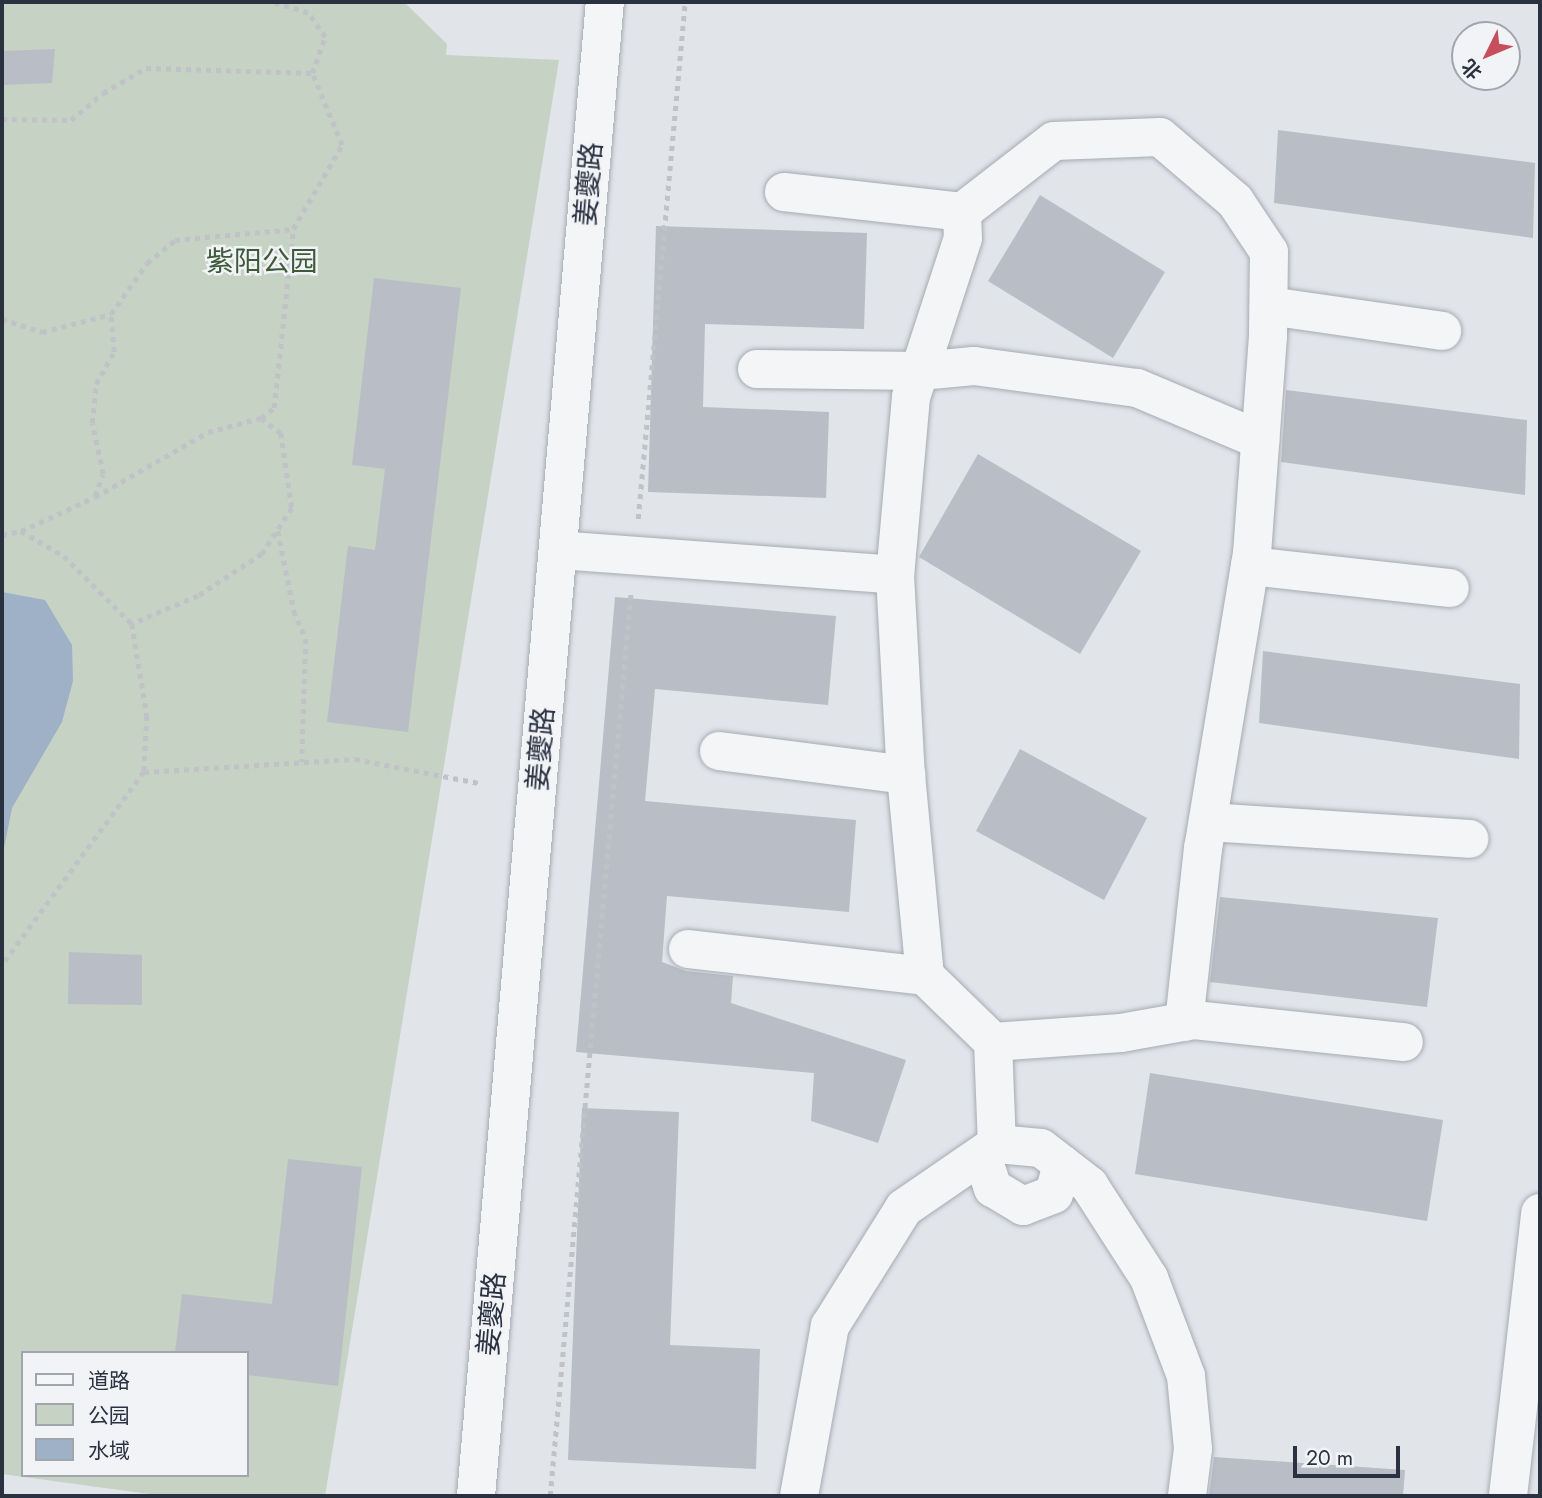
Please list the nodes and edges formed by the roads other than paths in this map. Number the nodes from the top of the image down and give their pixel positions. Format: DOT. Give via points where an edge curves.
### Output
graph roads {
  1 [pos="605,2"];
  2 [pos="784,192"];
  3 [pos="962,212"];
  4 [pos="1269,306"];
  5 [pos="1442,331"];
  6 [pos="757,369"];
  7 [pos="920,371"];
  8 [pos="1260,440"];
  9 [pos="558,550"];
  10 [pos="1250,566"];
  11 [pos="895,575"];
  12 [pos="1450,588"];
  13 [pos="719,751"];
  14 [pos="906,775"];
  15 [pos="1208,822"];
  16 [pos="1469,839"];
  17 [pos="688,949"];
  18 [pos="925,976"];
  19 [pos="1184,1022"];
  20 [pos="993,1042"];
  21 [pos="1404,1042"];
  22 [pos="990,1149"];
  23 [pos="1062,1164"];
  24 [pos="1540,1213"];
  25 [pos="476,1496"];
  26 [pos="799,1496"];
  27 [pos="1187,1496"];
  28 [pos="1508,1496"];
  1 -- 9 [label="street, 姜夔路"];
  2 -- 3 [label="street"];
  3 -- 4 [label="street" via="1054,141 1160,137 1235,201 1269,252"];
  3 -- 7 [label="street" via="963,238"];
  4 -- 5 [label="street"];
  4 -- 8 [label="street"];
  6 -- 7 [label="street"];
  7 -- 8 [label="street" via="974,366 1137,388"];
  7 -- 11 [label="street" via="911,397"];
  8 -- 10 [label="street"];
  9 -- 11 [label="street"];
  9 -- 25 [label="street, 姜夔路"];
  10 -- 12 [label="street"];
  10 -- 15 [label="street"];
  11 -- 14 [label="street"];
  13 -- 14 [label="street"];
  14 -- 18 [label="street"];
  15 -- 16 [label="street"];
  15 -- 19 [label="street"];
  17 -- 18 [label="street"];
  18 -- 20 [label="street"];
  19 -- 20 [label="street" via="1121,1033"];
  19 -- 21 [label="street"];
  20 -- 22 [label="street"];
  22 -- 23 [label="street" via="1041,1148"];
  22 -- 23 [label="street" via="993,1188 1023,1206 1055,1194"];
  22 -- 26 [label="street" via="904,1208 830,1326"];
  23 -- 27 [label="street" via="1089,1185 1149,1279 1186,1376 1194,1449"];
  24 -- 28 [label="street"];
}
